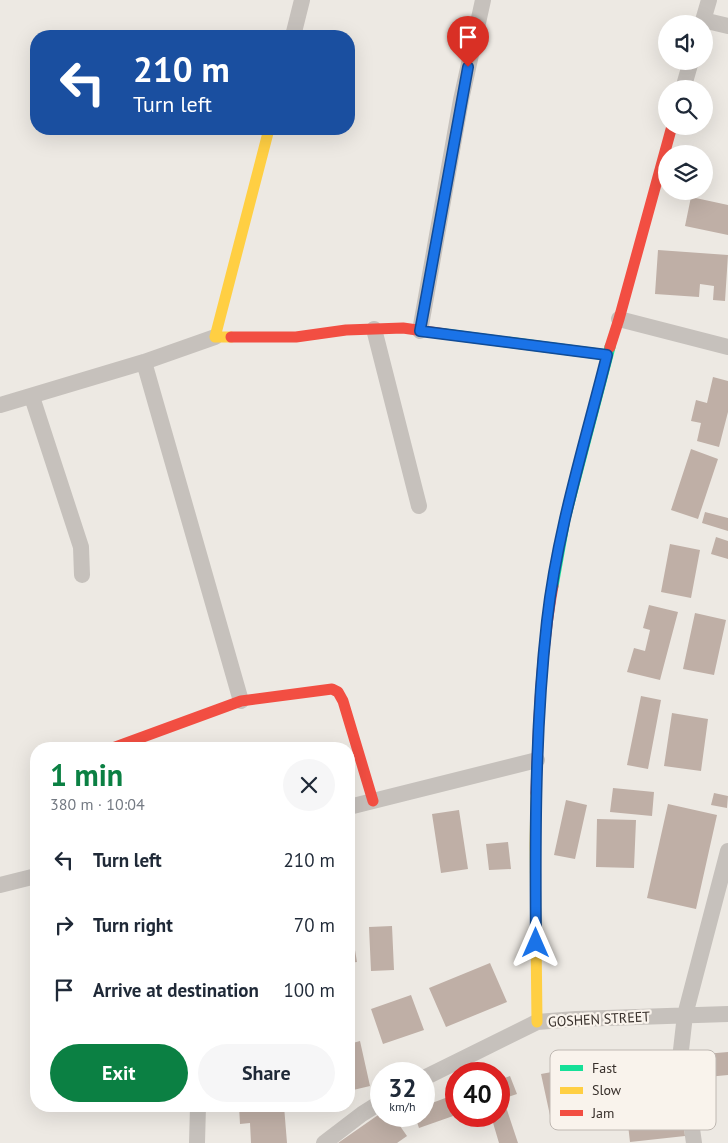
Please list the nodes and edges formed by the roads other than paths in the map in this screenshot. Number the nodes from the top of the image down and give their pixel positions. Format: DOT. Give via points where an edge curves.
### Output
graph roads {
  1 [pos="302,0"];
  2 [pos="483,0"];
  3 [pos="709,0"];
  4 [pos="705,15"];
  5 [pos="713,24"];
  6 [pos="728,26"];
  7 [pos="294,30"];
  8 [pos="267,135"];
  9 [pos="669,135"];
  10 [pos="618,319"];
  11 [pos="374,329"];
  12 [pos="420,331"];
  13 [pos="215,337"];
  14 [pos="728,347"];
  15 [pos="607,355"];
  16 [pos="144,362"];
  17 [pos="32,396"];
  18 [pos="0,405"];
  19 [pos="418,506"];
  20 [pos="82,575"];
  21 [pos="241,701"];
  22 [pos="129,742"];
  23 [pos="537,760"];
  24 [pos="373,801"];
  25 [pos="355,806"];
  26 [pos="728,851"];
  27 [pos="30,878"];
  28 [pos="0,885"];
  29 [pos="728,1014"];
  30 [pos="685,1015"];
  31 [pos="537,1022"];
  32 [pos="681,1050"];
  33 [pos="435,1073"];
  34 [pos="370,1109"];
  35 [pos="198,1112"];
  36 [pos="692,1130"];
  37 [pos="197,1143"];
  38 [pos="324,1143"];
  39 [pos="694,1143"];
  1 -- 7 [label="street"];
  2 -- 12 [label="street" via="461,100"];
  3 -- 4 [label="street"];
  5 -- 6 [label="street"];
  8 -- 13 [label="street"];
  9 -- 10 [label="street"];
  10 -- 14 [label="street"];
  10 -- 15 [label="street"];
  11 -- 12 [label="street"];
  11 -- 13 [label="street" via="296,337"];
  11 -- 19 [label="street"];
  12 -- 15 [label="street"];
  13 -- 16 [label="street"];
  15 -- 23 [label="street" via="565,519 547,620"];
  16 -- 17 [label="street"];
  16 -- 21 [label="street"];
  17 -- 18 [label="street"];
  17 -- 20 [label="street" via="81,548"];
  21 -- 22 [label="street"];
  21 -- 24 [label="street" via="332,688 338,692"];
  23 -- 24 [label="street"];
  23 -- 31 [label="street"];
  24 -- 25 [label="street"];
  26 -- 30 [label="street"];
  27 -- 28 [label="street"];
  29 -- 30 [label="street, GOSHEN STREET"];
  30 -- 31 [label="street, GOSHEN STREET"];
  30 -- 32 [label="street"];
  31 -- 33 [label="street, GOSHEN STREET"];
  34 -- 38 [label="street"];
  35 -- 37 [label="street"];
  36 -- 39 [label="street"];
}
